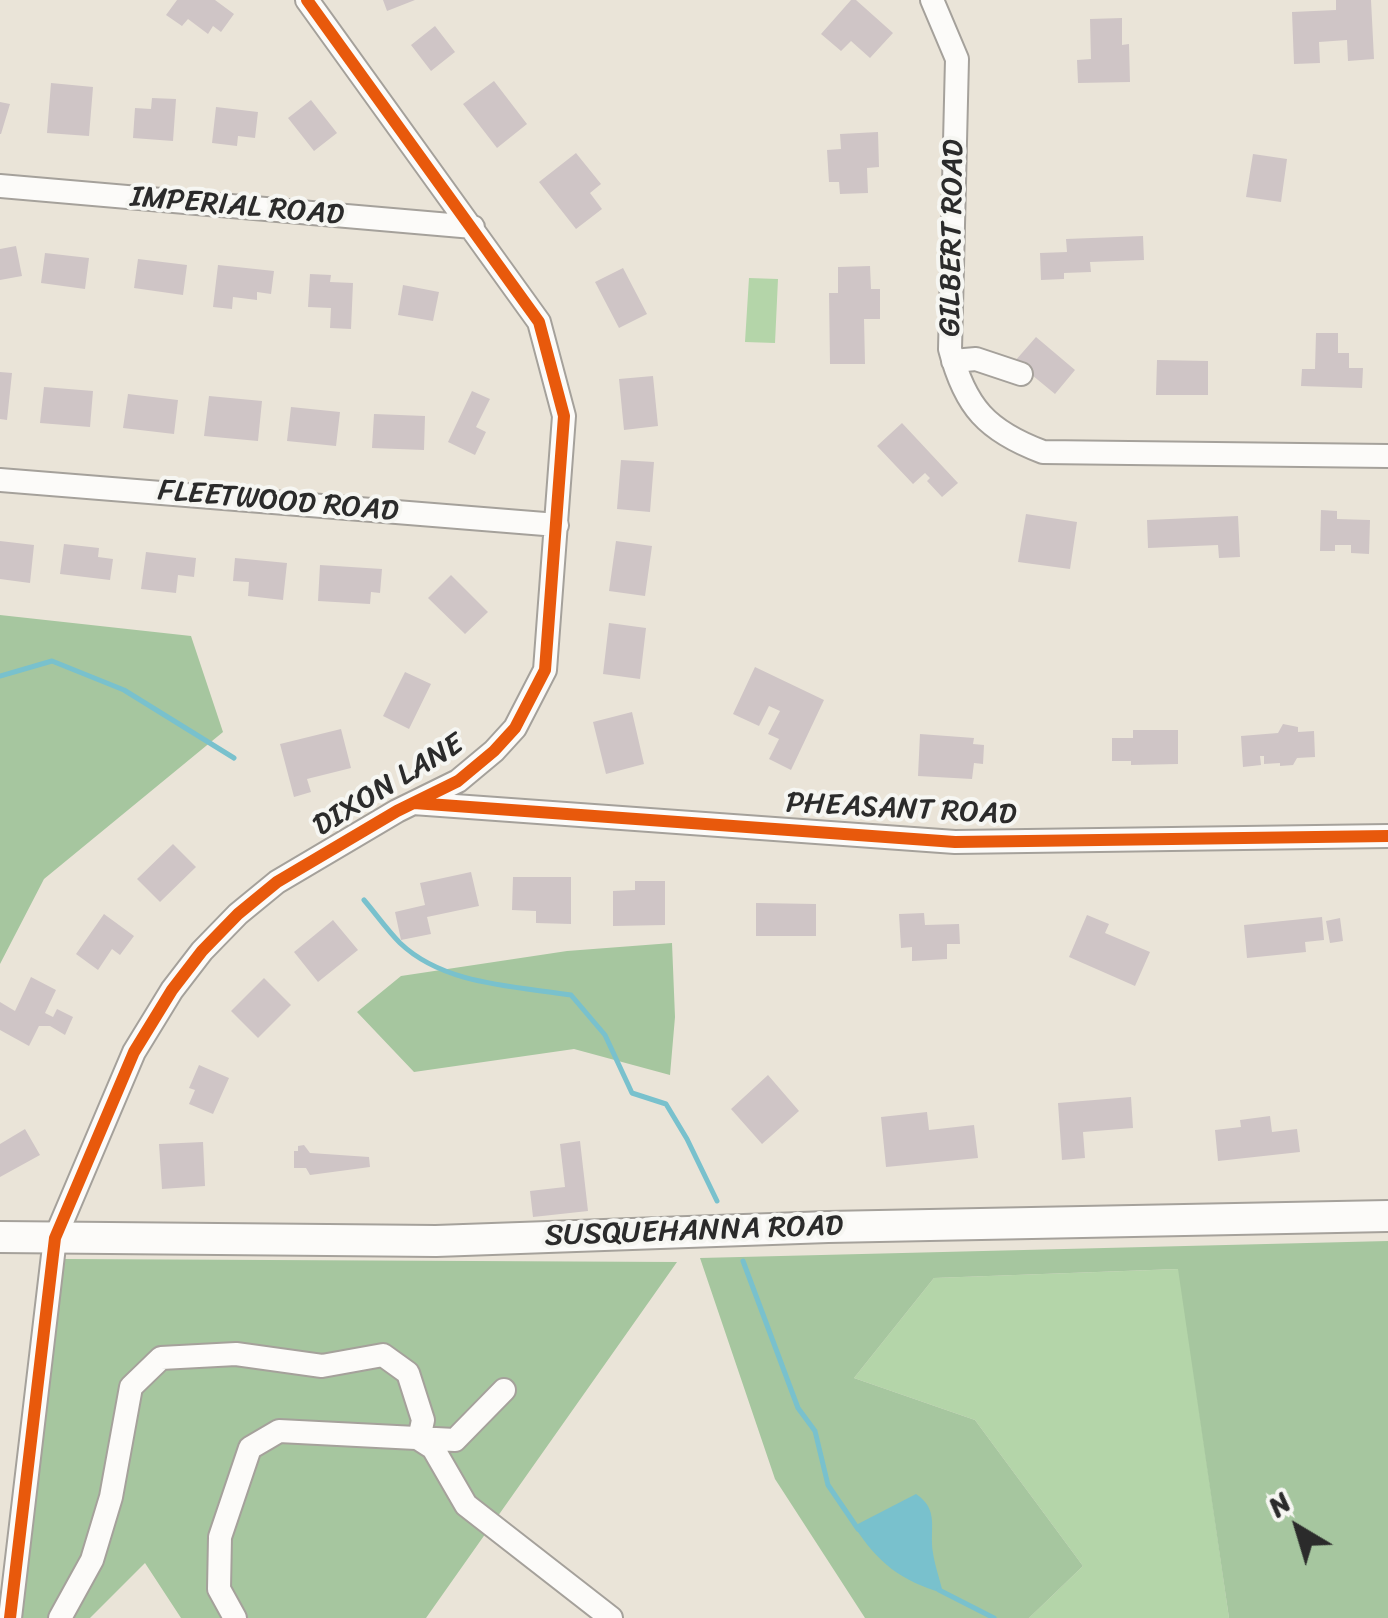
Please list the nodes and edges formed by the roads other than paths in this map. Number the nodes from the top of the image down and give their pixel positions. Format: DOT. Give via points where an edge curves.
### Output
graph roads {
  1 [pos="307,0"];
  2 [pos="932,0"];
  3 [pos="0,186"];
  4 [pos="473,227"];
  5 [pos="953,361"];
  6 [pos="1021,374"];
  7 [pos="1388,456"];
  8 [pos="0,480"];
  9 [pos="557,525"];
  10 [pos="413,803"];
  11 [pos="1388,836"];
  12 [pos="1388,1216"];
  13 [pos="0,1237"];
  14 [pos="55,1238"];
  15 [pos="504,1390"];
  16 [pos="419,1439"];
  17 [pos="8,1592"];
  18 [pos="10,1618"];
  19 [pos="60,1618"];
  20 [pos="235,1618"];
  21 [pos="612,1618"];
  1 -- 4 [label="street, DIXON LANE"];
  2 -- 5 [label="street, GILBERT ROAD" via="957,59"];
  3 -- 4 [label="street, IMPERIAL ROAD"];
  4 -- 9 [label="street, DIXON LANE" via="539,322 564,416"];
  5 -- 6 [label="street" via="976,359"];
  5 -- 7 [label="street, GILBERT ROAD" via="982,418 1008,439 1043,452"];
  8 -- 9 [label="street, FLEETWOOD ROAD"];
  9 -- 10 [label="street, DIXON LANE" via="545,670 532,700 494,751"];
  10 -- 11 [label="street, PHEASANT ROAD" via="955,842"];
  10 -- 14 [label="street, DIXON LANE" via="277,882 202,951 134,1052"];
  12 -- 14 [label="main road, SUSQUEHANNA ROAD" via="436,1240"];
  13 -- 14 [label="main road, SUSQUEHANNA ROAD"];
  14 -- 17 [label="street, DIXON LANE"];
  15 -- 16 [label="street" via="455,1440"];
  16 -- 19 [label="street" via="422,1420 408,1373 383,1355 322,1366 236,1354 160,1358 132,1387 102,1528"];
  16 -- 20 [label="street" via="279,1431 250,1448 220,1536 219,1589"];
  16 -- 21 [label="street" via="433,1448 466,1505"];
  17 -- 18 [label="street, DIXON LANE"];
}
